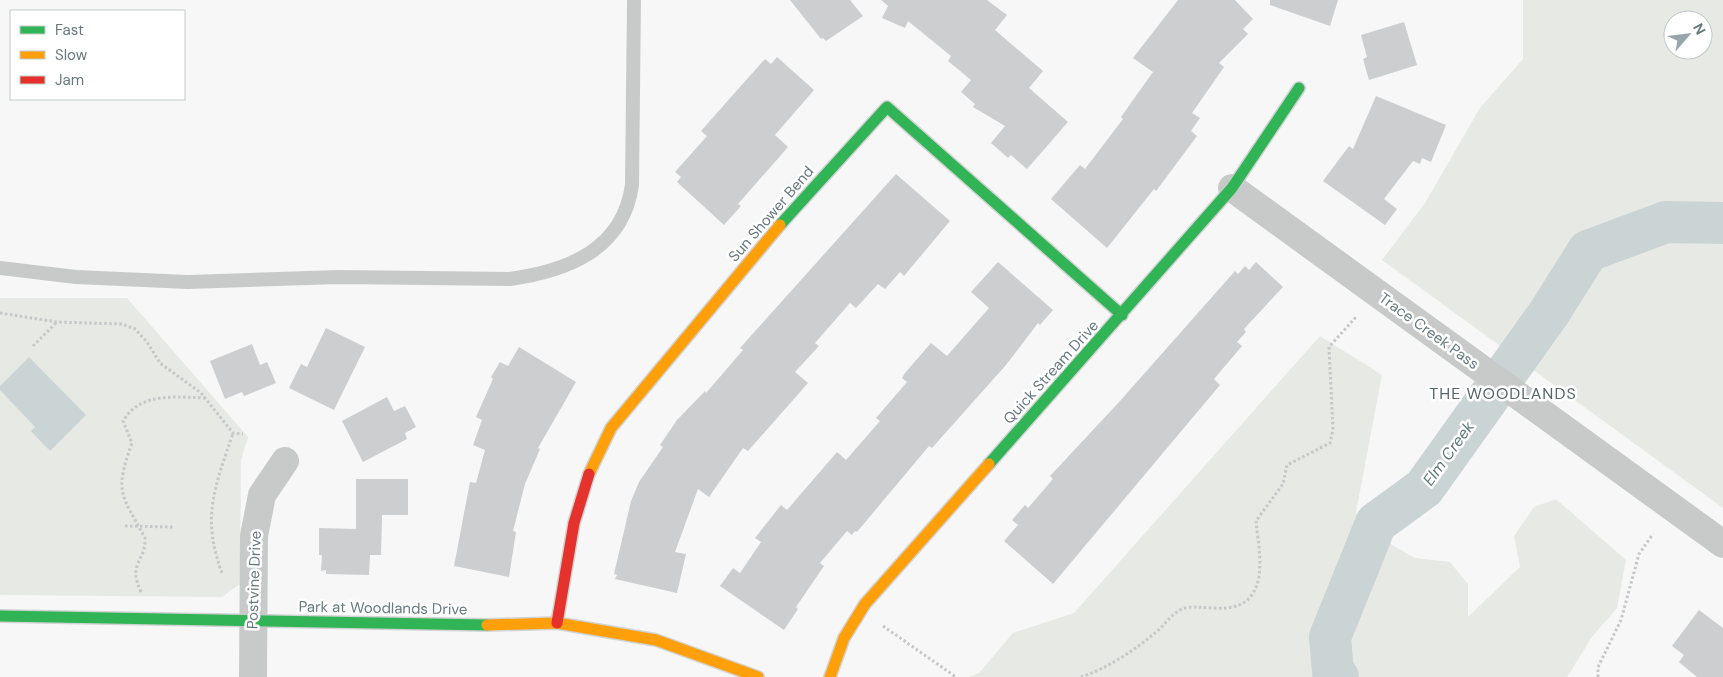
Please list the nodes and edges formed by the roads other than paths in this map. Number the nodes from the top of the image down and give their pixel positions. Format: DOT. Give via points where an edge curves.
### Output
graph roads {
  1 [pos="634,0"];
  2 [pos="1299,88"];
  3 [pos="1232,188"];
  4 [pos="0,268"];
  5 [pos="1122,315"];
  6 [pos="285,461"];
  7 [pos="1723,544"];
  8 [pos="0,616"];
  9 [pos="252,620"];
  10 [pos="557,624"];
  11 [pos="253,677"];
  12 [pos="758,677"];
  13 [pos="830,677"];
  1 -- 4 [label="lane" via="630,202 621,224 612,235 573,263 536,276 510,279 339,277 188,282 76,277"];
  2 -- 3 [label="street, Quick Stream Drive"];
  3 -- 5 [label="street, Quick Stream Drive"];
  3 -- 7 [label="street, Trace Creek Pass"];
  5 -- 10 [label="street, Sun Shower Bend" via="888,107 768,239 611,428 591,466 574,523"];
  5 -- 13 [label="street, Quick Stream Drive" via="866,604 844,638"];
  6 -- 9 [label="street, Postvine Drive" via="262,495 254,536"];
  8 -- 9 [label="street, Park at Woodlands Drive"];
  9 -- 10 [label="street, Park at Woodlands Drive"];
  9 -- 11 [label="street, Postvine Drive"];
  10 -- 12 [label="street, Park at Woodlands Drive" via="656,640"];
}
